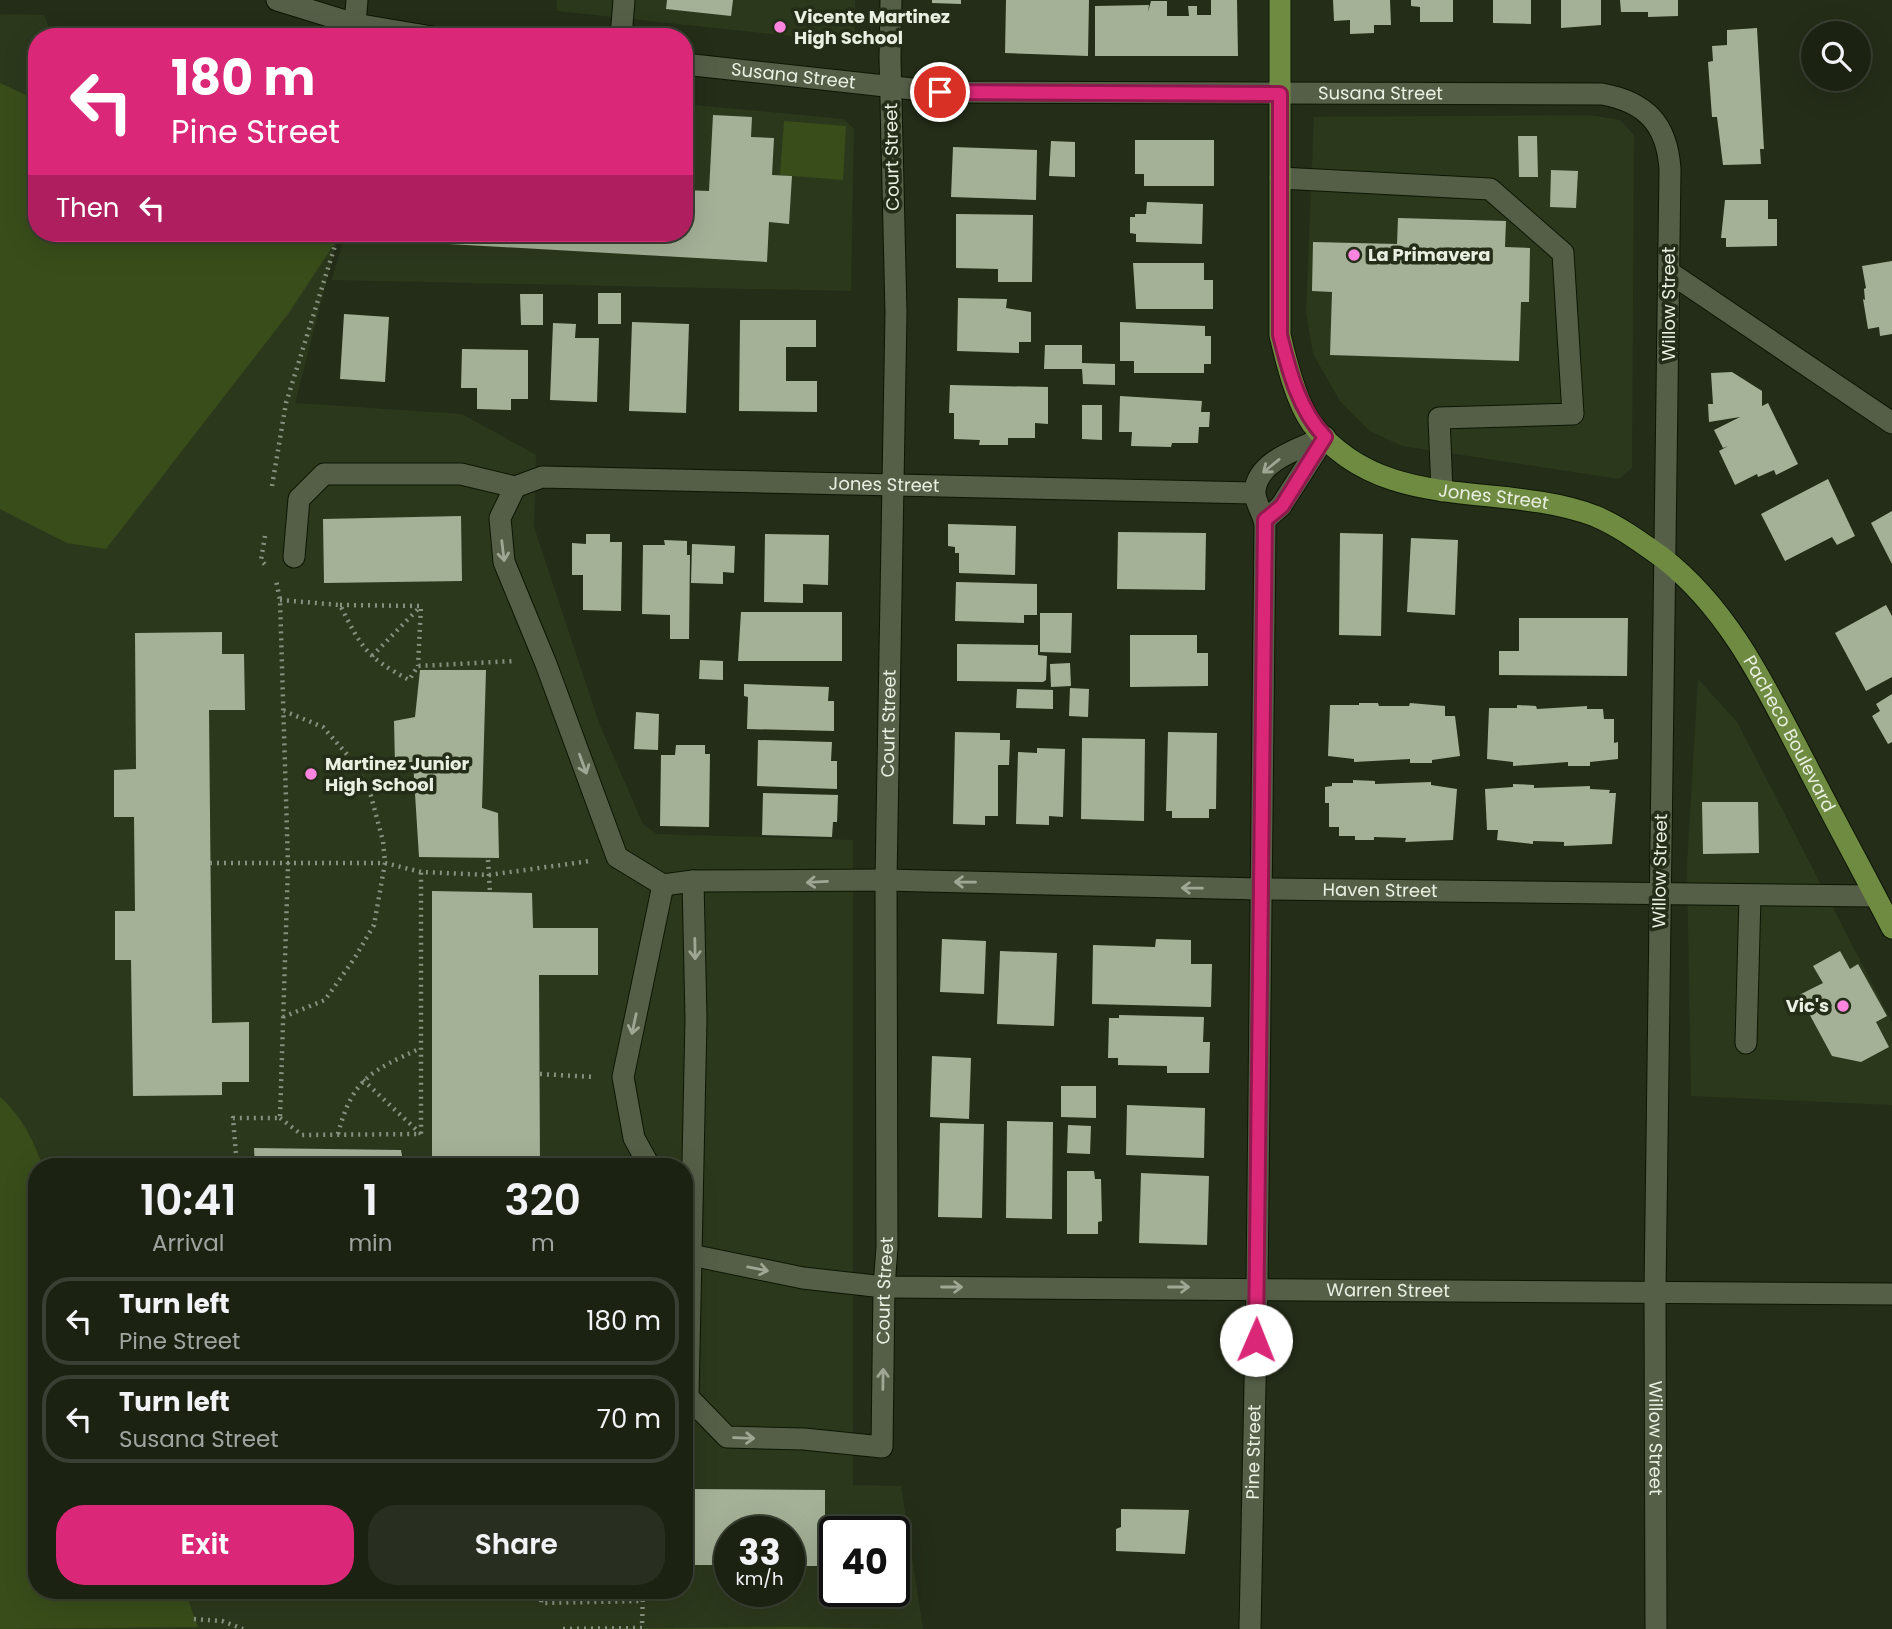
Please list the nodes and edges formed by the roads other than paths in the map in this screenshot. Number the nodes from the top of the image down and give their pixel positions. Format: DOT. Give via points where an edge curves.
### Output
graph roads {
  1 [pos="277,0"];
  2 [pos="357,0"];
  3 [pos="624,0"];
  4 [pos="891,0"];
  5 [pos="1280,0"];
  6 [pos="355,24"];
  7 [pos="379,28"];
  8 [pos="622,28"];
  9 [pos="693,65"];
  10 [pos="890,86"];
  11 [pos="1280,94"];
  12 [pos="1652,117"];
  13 [pos="1280,178"];
  14 [pos="1669,272"];
  15 [pos="1892,422"];
  16 [pos="1325,437"];
  17 [pos="892,484"];
  18 [pos="515,487"];
  19 [pos="1442,491"];
  20 [pos="1254,493"];
  21 [pos="1265,520"];
  22 [pos="294,557"];
  23 [pos="1663,559"];
  24 [pos="886,880"];
  25 [pos="693,881"];
  26 [pos="663,885"];
  27 [pos="1261,890"];
  28 [pos="1660,894"];
  29 [pos="1750,896"];
  30 [pos="1875,896"];
  31 [pos="1892,928"];
  32 [pos="1746,1043"];
  33 [pos="645,1158"];
  34 [pos="690,1158"];
  35 [pos="693,1255"];
  36 [pos="884,1287"];
  37 [pos="1258,1287"];
  38 [pos="1655,1291"];
  39 [pos="1892,1294"];
  40 [pos="693,1402"];
  41 [pos="1250,1629"];
  42 [pos="1656,1629"];
  1 -- 6 [label="street"];
  2 -- 6 [label="street"];
  3 -- 8 [label="street"];
  4 -- 10 [label="street, Court Street"];
  5 -- 11 [label="main road"];
  6 -- 7 [label="street"];
  9 -- 10 [label="street, Susana Street"];
  10 -- 11 [label="street, Susana Street" via="940,92"];
  10 -- 17 [label="street, Court Street" via="896,313"];
  11 -- 12 [label="street, Susana Street" via="1602,93 1622,97"];
  11 -- 13 [label="main road"];
  12 -- 14 [label="street, Willow Street" via="1663,132 1668,151"];
  13 -- 16 [label="main road" via="1280,335 1288,368 1311,422"];
  13 -- 19 [label="street" via="1490,189 1563,253 1573,414 1439,418"];
  14 -- 15 [label="street"];
  14 -- 23 [label="street, Willow Street"];
  16 -- 19 [label="main road, Jones Street" via="1363,468 1399,484"];
  16 -- 20 [label="street, one-way" via="1273,462 1259,476"];
  16 -- 21 [label="street" via="1282,506"];
  17 -- 18 [label="street, Jones Street" via="542,477"];
  17 -- 20 [label="street, Jones Street"];
  17 -- 24 [label="street, Court Street"];
  18 -- 22 [label="street" via="461,474 324,474 299,499"];
  18 -- 26 [label="street, one-way" via="500,518 505,562 617,857"];
  19 -- 23 [label="main road, Jones Street" via="1595,516"];
  20 -- 21 [label="street, Pine Street"];
  21 -- 27 [label="street, Pine Street"];
  23 -- 28 [label="street, Willow Street"];
  23 -- 30 [label="main road, Pacheco Boulevard" via="1702,593 1739,642"];
  24 -- 25 [label="street, Haven Street, one-way"];
  27 -- 24 [label="street, Haven Street, one-way"];
  24 -- 36 [label="street, Court Street"];
  25 -- 26 [label="street, Haven Street"];
  25 -- 34 [label="street, one-way" via="696,1019"];
  26 -- 33 [label="street, one-way" via="623,1077 634,1138"];
  27 -- 28 [label="street, Haven Street"];
  27 -- 37 [label="street, Pine Street"];
  28 -- 29 [label="street, Haven Street"];
  28 -- 38 [label="street, Willow Street"];
  29 -- 30 [label="street, Haven Street"];
  29 -- 32 [label="street"];
  30 -- 31 [label="main road, Pacheco Boulevard"];
  35 -- 36 [label="street, Warren Street, one-way" via="803,1278"];
  36 -- 37 [label="street, Warren Street, one-way"];
  40 -- 36 [label="street, Court Street, one-way" via="727,1437 882,1447"];
  37 -- 38 [label="street, Warren Street"];
  37 -- 41 [label="street, Pine Street"];
  38 -- 39 [label="street, Warren Street"];
  38 -- 42 [label="street, Willow Street"];
}
